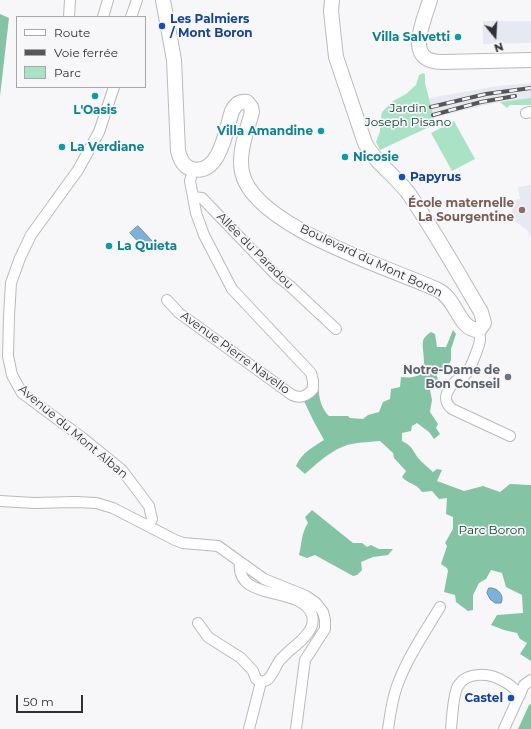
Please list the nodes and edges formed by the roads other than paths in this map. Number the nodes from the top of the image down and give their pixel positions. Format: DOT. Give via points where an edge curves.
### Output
graph roads {
  1 [pos="70,0"];
  2 [pos="108,0"];
  3 [pos="137,0"];
  4 [pos="163,0"];
  5 [pos="332,0"];
  6 [pos="430,0"];
  7 [pos="69,16"];
  8 [pos="103,16"];
  9 [pos="131,16"];
  10 [pos="531,60"];
  11 [pos="114,88"];
  12 [pos="194,170"];
  13 [pos="192,197"];
  14 [pos="167,300"];
  15 [pos="336,329"];
  16 [pos="479,330"];
  17 [pos="510,436"];
  18 [pos="0,501"];
  19 [pos="149,526"];
  20 [pos="240,562"];
  21 [pos="255,572"];
  22 [pos="250,584"];
  23 [pos="440,607"];
  24 [pos="198,623"];
  25 [pos="531,680"];
  26 [pos="261,682"];
  27 [pos="520,695"];
  28 [pos="249,729"];
  29 [pos="296,729"];
  30 [pos="388,729"];
  31 [pos="451,729"];
  32 [pos="504,729"];
  1 -- 7 [label="street"];
  2 -- 8 [label="street"];
  3 -- 9 [label="street"];
  4 -- 12 [label="street" via="174,60 178,151 183,164"];
  5 -- 16 [label="street" via="336,57 365,143 409,194 483,317 484,323"];
  6 -- 10 [label="street" via="418,43 422,54 429,60"];
  11 -- 19 [label="street, Avenue du Mont Alban" via="99,132 78,170 31,235 20,258 11,283 8,356 12,375 22,393 122,470 149,506 152,519"];
  12 -- 13 [label="street" via="190,181"];
  12 -- 16 [label="street, Boulevard du Mont Boron" via="209,167 214,162 232,111 241,102 248,102 252,112 242,154 242,172 259,200 311,236 439,290 450,300 469,329"];
  13 -- 14 [label="street, Avenue Pierre Navello" via="204,235 232,289 311,373 313,389 302,396 292,395 179,312"];
  13 -- 15 [label="street, Allée du Paradou" via="202,198 276,276"];
  16 -- 17 [label="street" via="479,344 466,374 454,382 446,393 446,401 452,409"];
  18 -- 19 [label="street" via="96,503 113,508"];
  19 -- 20 [label="street" via="183,543 218,546"];
  20 -- 21 [label="street"];
  20 -- 22 [label="street" via="239,570 242,577"];
  21 -- 22 [label="street"];
  21 -- 29 [label="street" via="264,579 306,596 323,612 325,629 305,660"];
  22 -- 26 [label="street" via="257,589 306,605 313,621 306,636 281,659 267,680"];
  23 -- 30 [label="street" via="405,667 397,686"];
  24 -- 26 [label="street" via="208,637 241,658"];
  25 -- 27 [label="street" via="524,685"];
  26 -- 28 [label="street"];
  27 -- 31 [label="street" via="502,680 486,675 464,679 457,686"];
  27 -- 32 [label="street"];
}
